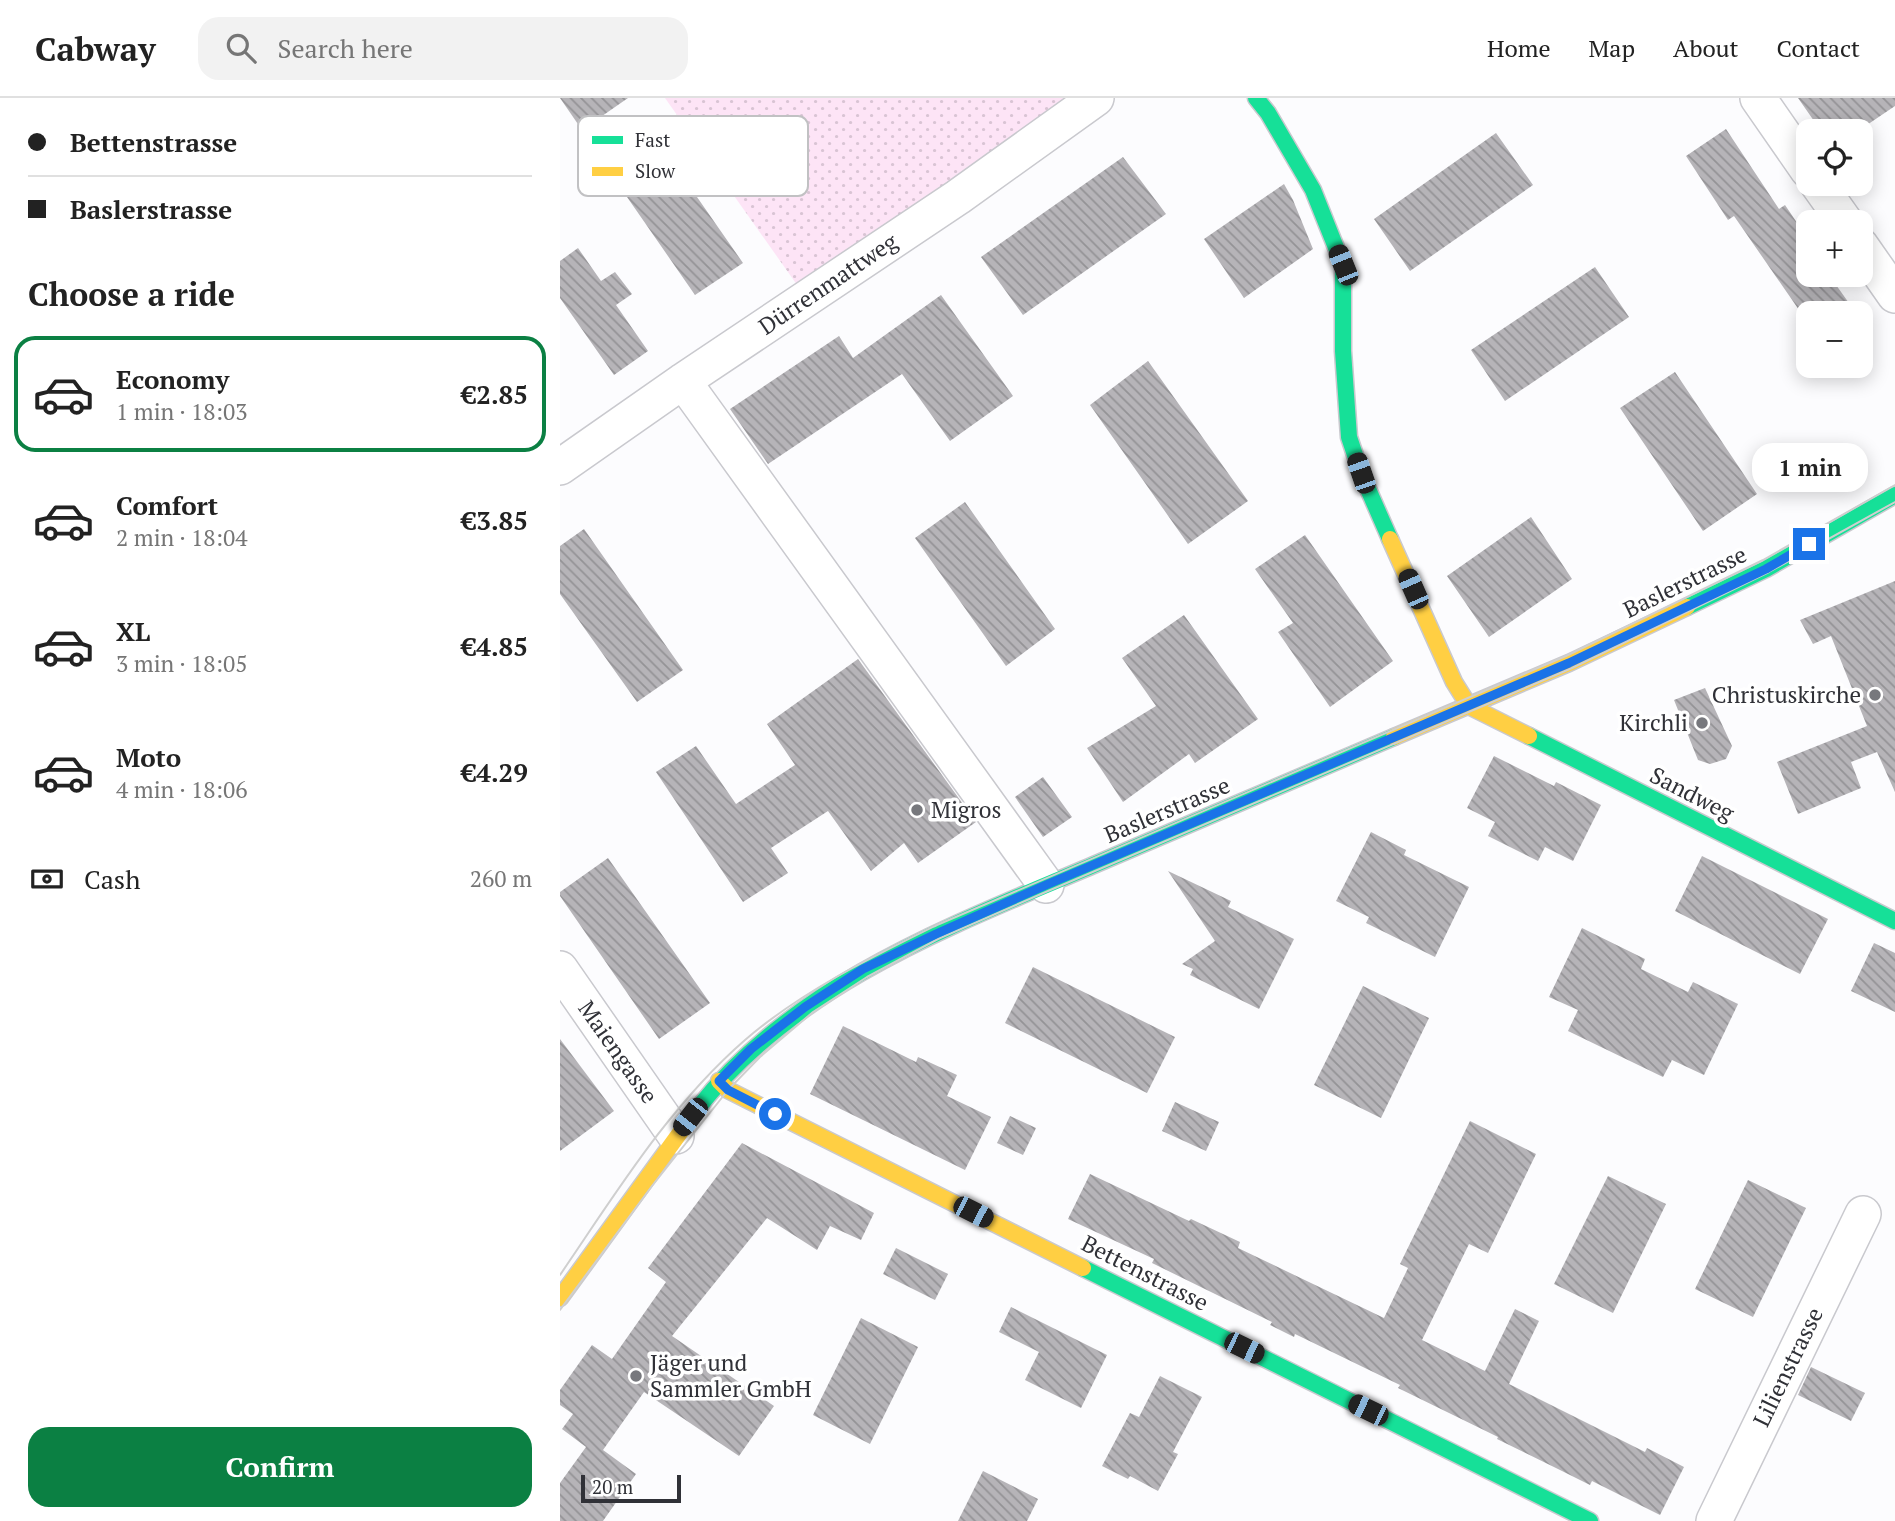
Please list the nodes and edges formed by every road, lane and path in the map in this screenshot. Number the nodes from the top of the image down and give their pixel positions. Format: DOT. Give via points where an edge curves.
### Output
graph roads {
  1 [pos="1096,98"];
  2 [pos="1256,98"];
  3 [pos="1758,98"];
  4 [pos="1796,153"];
  5 [pos="1873,264"];
  6 [pos="1895,295"];
  7 [pos="683,381"];
  8 [pos="560,467"];
  9 [pos="1895,495"];
  10 [pos="1469,706"];
  11 [pos="1046,885"];
  12 [pos="1895,921"];
  13 [pos="560,968"];
  14 [pos="719,1081"];
  15 [pos="676,1136"];
  16 [pos="1863,1214"];
  17 [pos="560,1298"];
  18 [pos="1590,1521"];
  19 [pos="1714,1521"];
  1 -- 7 [label="street, Dürrenmattweg" via="958,197"];
  2 -- 10 [label="street" via="1313,190 1343,265 1349,437 1454,682"];
  3 -- 4 [label="street"];
  5 -- 6 [label="street"];
  7 -- 8 [label="street, Dürrenmattweg"];
  7 -- 11 [label="street"];
  9 -- 10 [label="street, Baslerstrasse" via="1766,569"];
  10 -- 11 [label="street, Baslerstrasse"];
  10 -- 12 [label="street, Sandweg"];
  11 -- 14 [label="street, Baslerstrasse" via="863,969 751,1049"];
  13 -- 15 [label="street, Maiengasse"];
  14 -- 15 [label="street, Baslerstrasse"];
  14 -- 18 [label="street, Bettenstrasse" via="728,1090"];
  15 -- 17 [label="street, Baslerstrasse"];
  16 -- 19 [label="street, Lilienstrasse"];
}
